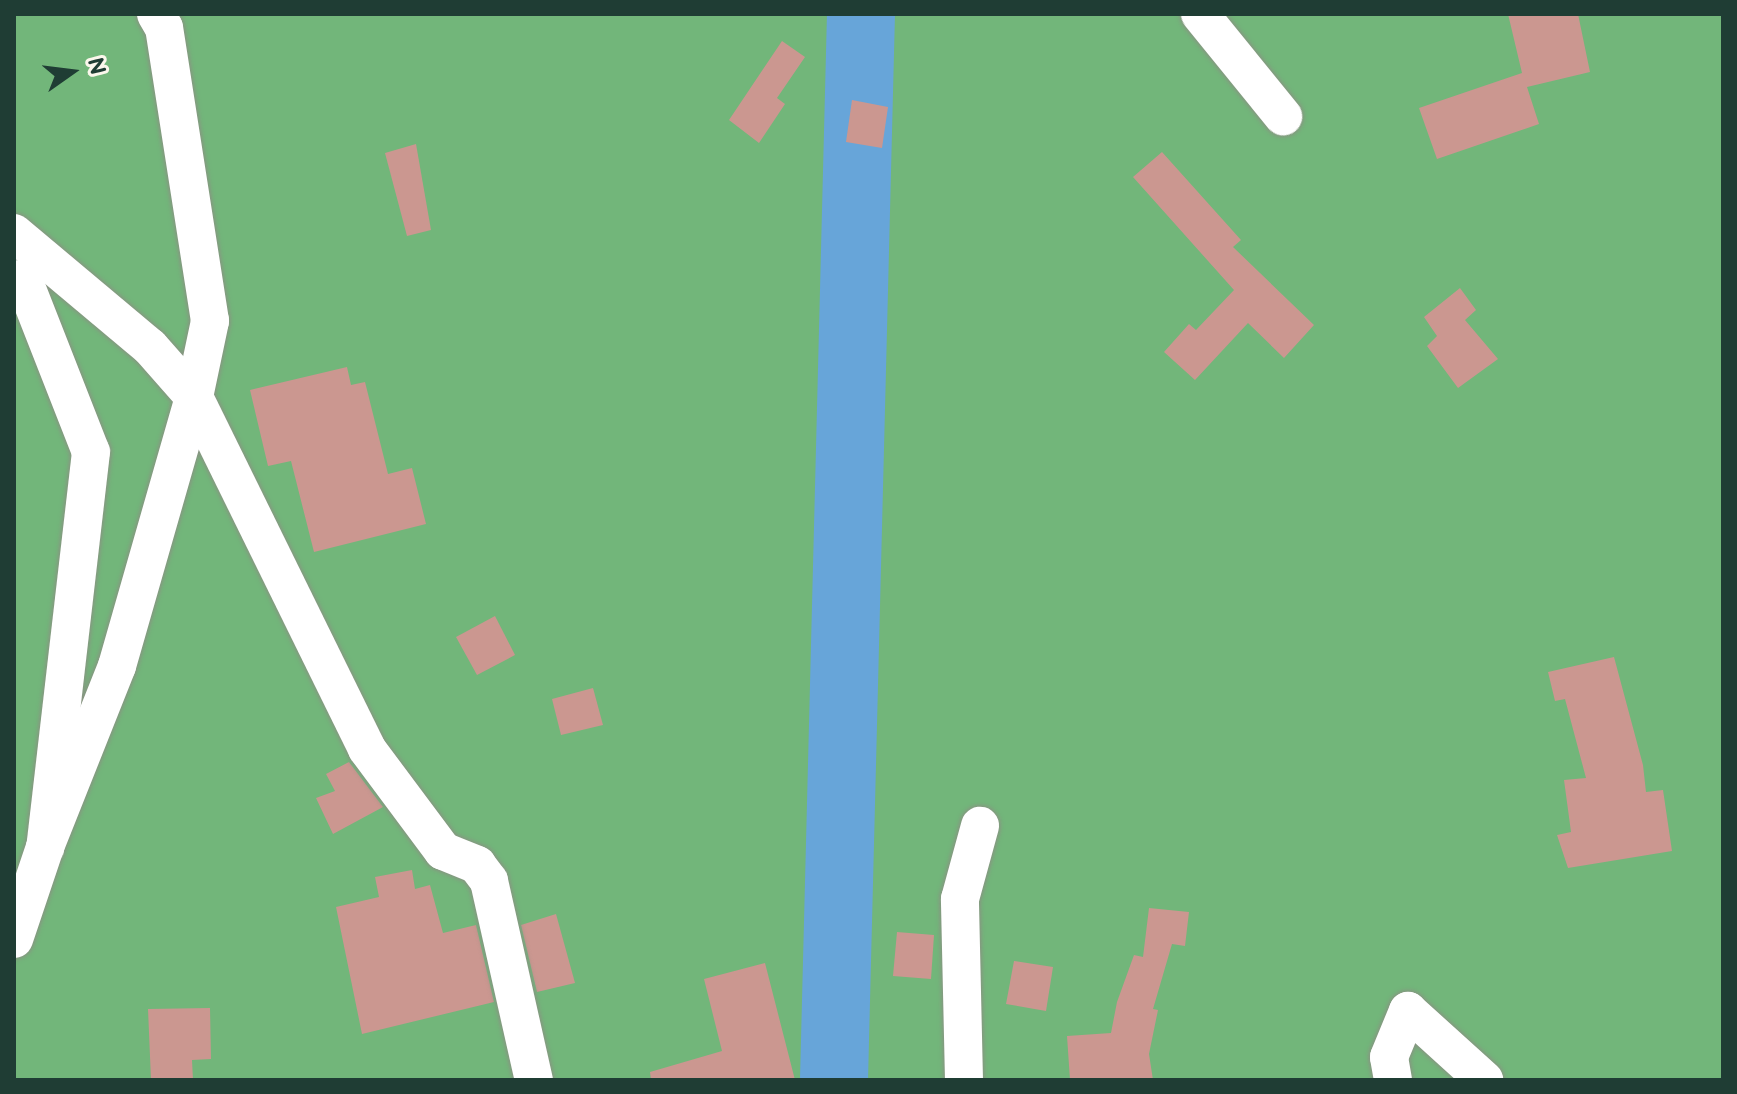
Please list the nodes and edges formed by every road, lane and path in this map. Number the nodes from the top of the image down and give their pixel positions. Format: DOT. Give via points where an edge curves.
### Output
graph roads {
  1 [pos="156,14"];
  2 [pos="1200,14"];
  3 [pos="1283,116"];
  4 [pos="14,233"];
  5 [pos="14,279"];
  6 [pos="194,397"];
  7 [pos="980,826"];
  8 [pos="45,847"];
  9 [pos="14,939"];
  10 [pos="534,1080"];
  11 [pos="964,1080"];
  12 [pos="1393,1080"];
  13 [pos="1484,1080"];
  1 -- 6 [label="street" via="164,28 210,321"];
  2 -- 3 [label="street"];
  4 -- 6 [label="street" via="150,347"];
  5 -- 8 [label="street" via="27,289 91,452"];
  6 -- 8 [label="street" via="117,666"];
  6 -- 10 [label="street" via="367,749 443,851 477,865 489,881"];
  7 -- 11 [label="street" via="960,899"];
  8 -- 9 [label="street"];
  12 -- 13 [label="street" via="1389,1057 1408,1011"];
}
